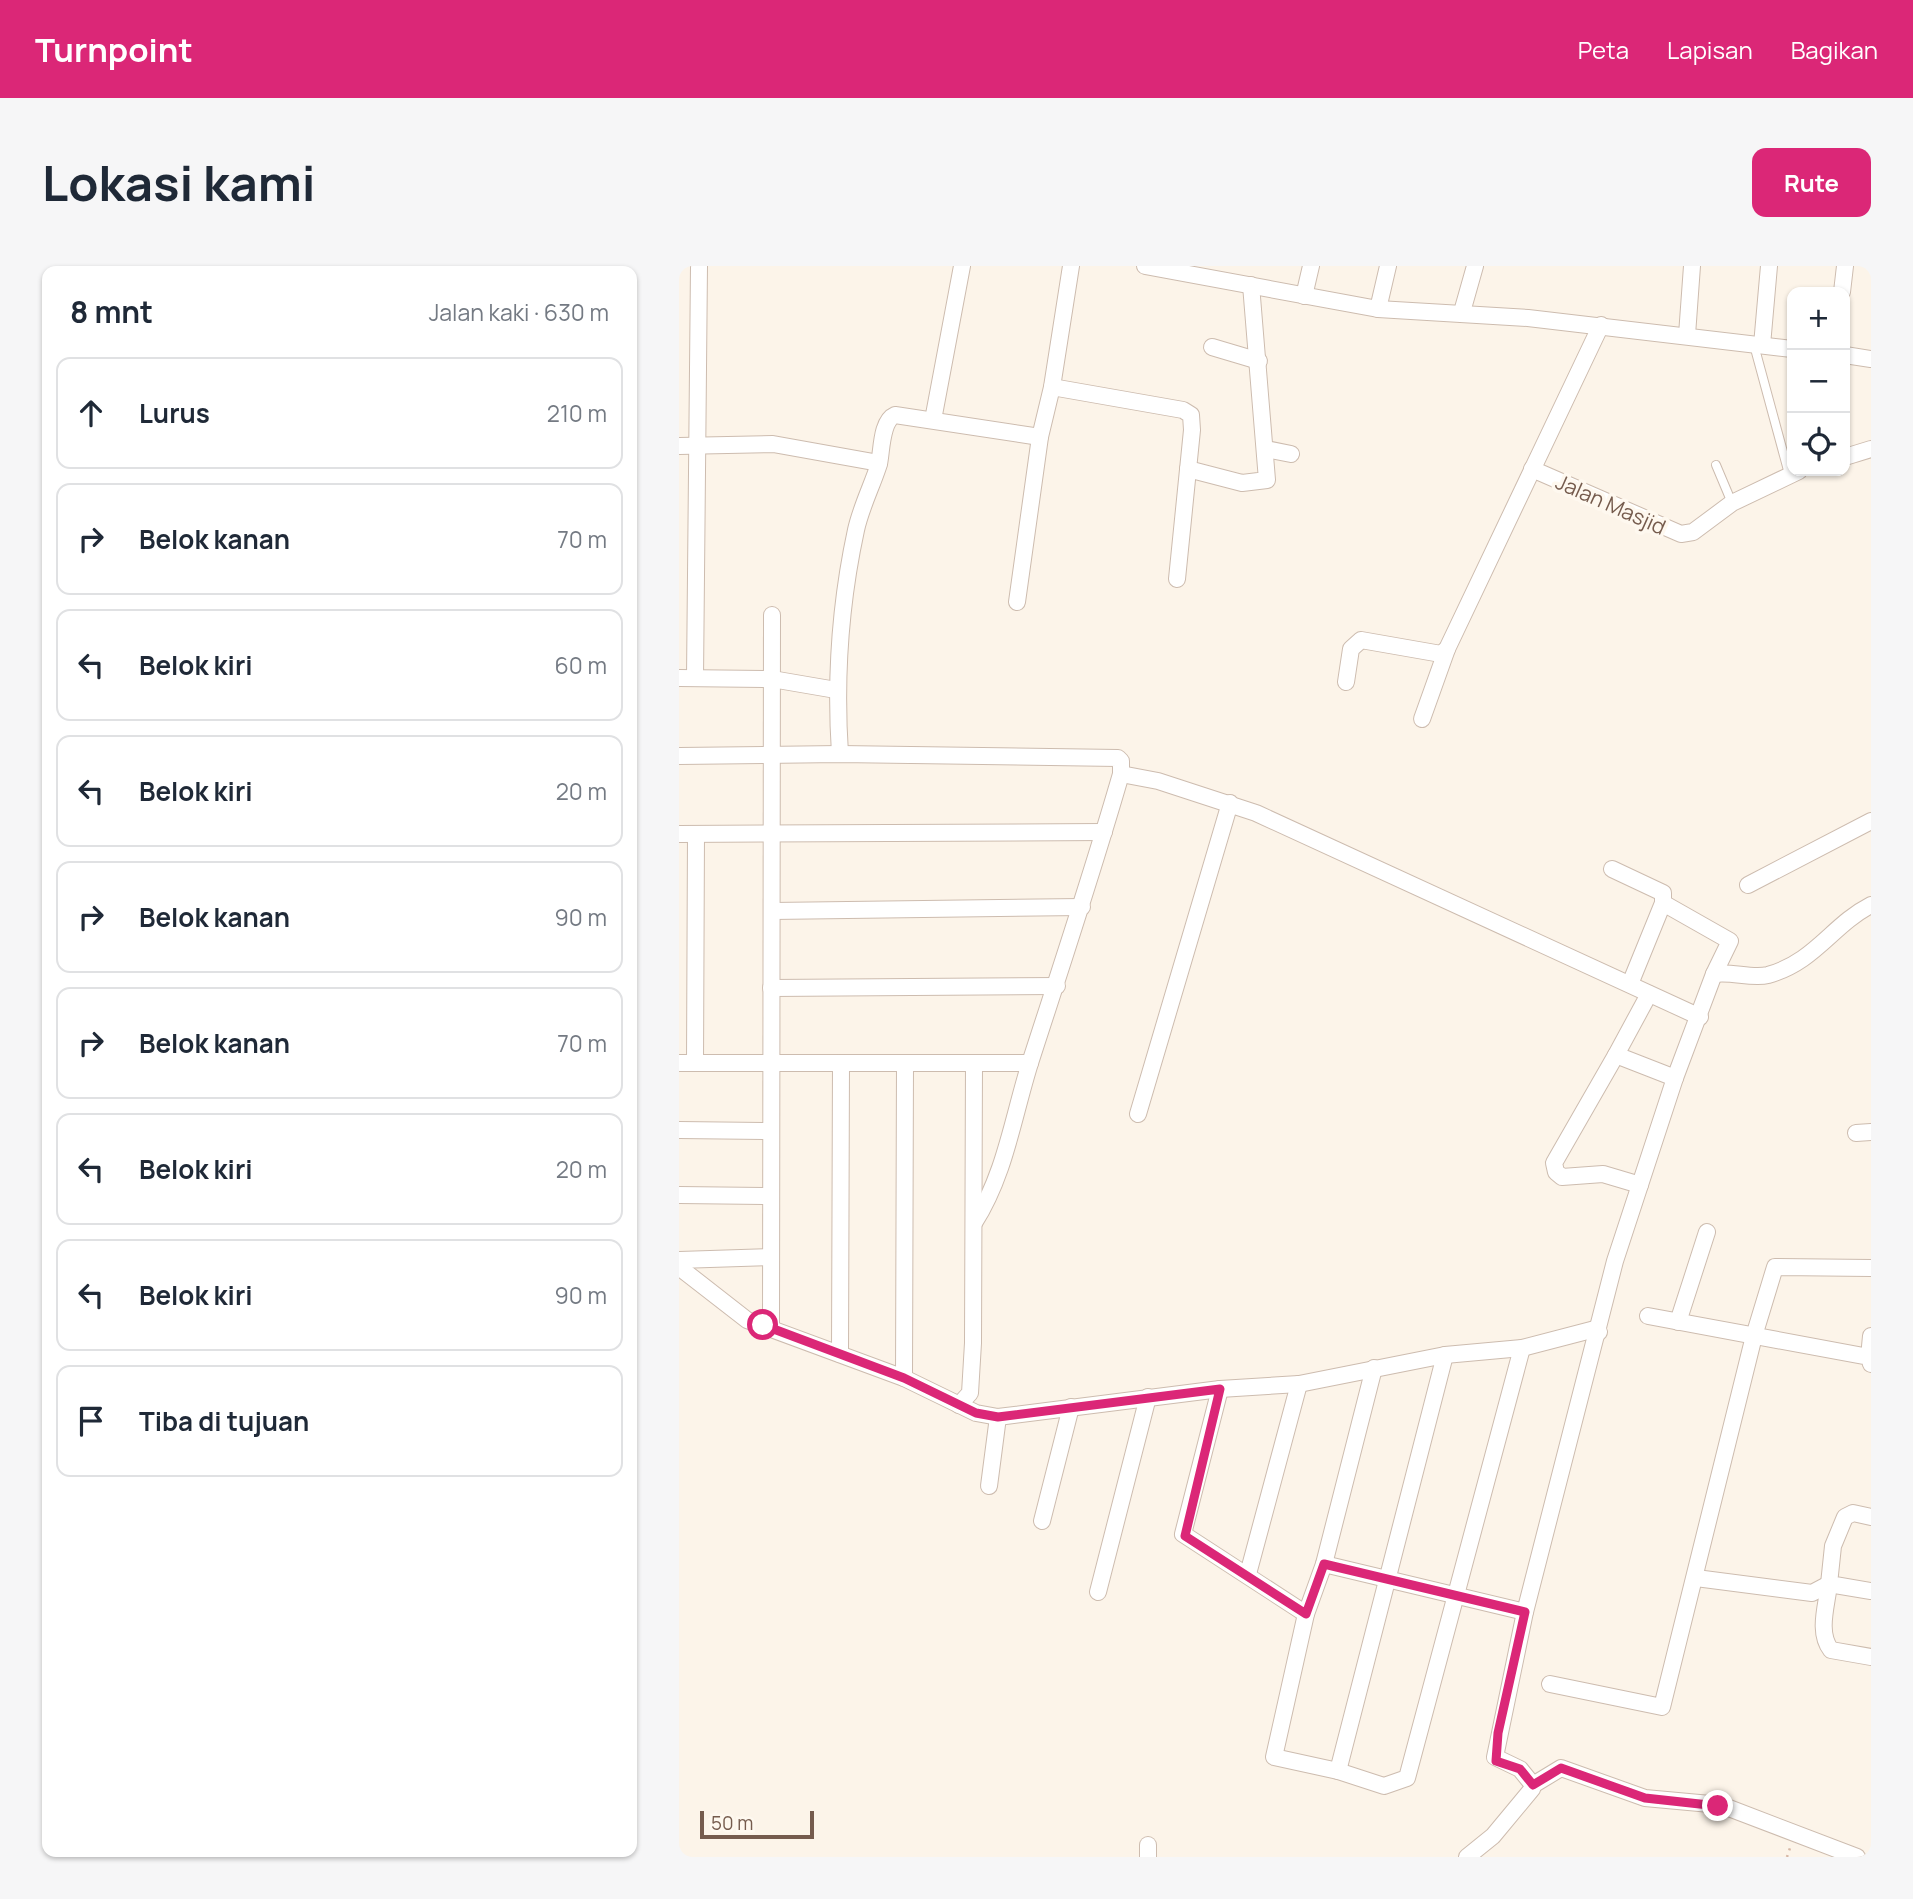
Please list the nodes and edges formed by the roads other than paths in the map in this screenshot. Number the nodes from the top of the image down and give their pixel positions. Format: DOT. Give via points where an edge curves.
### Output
graph roads {
  1 [pos="699,266"];
  2 [pos="962,266"];
  3 [pos="1070,266"];
  4 [pos="1238,266"];
  5 [pos="1311,266"];
  6 [pos="1388,266"];
  7 [pos="1475,266"];
  8 [pos="1692,266"];
  9 [pos="1769,266"];
  10 [pos="1845,266"];
  11 [pos="1153,267"];
  12 [pos="1243,284"];
  13 [pos="1843,287"];
  14 [pos="1304,296"];
  15 [pos="1378,309"];
  16 [pos="1462,312"];
  17 [pos="1601,325"];
  18 [pos="1687,335"];
  19 [pos="1758,345"];
  20 [pos="1212,347"];
  21 [pos="1787,348"];
  22 [pos="1850,356"];
  23 [pos="1871,359"];
  24 [pos="1259,360"];
  25 [pos="1052,387"];
  26 [pos="933,420"];
  27 [pos="1040,437"];
  28 [pos="679,446"];
  29 [pos="697,446"];
  30 [pos="1787,447"];
  31 [pos="1266,449"];
  32 [pos="1871,449"];
  33 [pos="1291,454"];
  34 [pos="1850,455"];
  35 [pos="879,463"];
  36 [pos="1716,465"];
  37 [pos="1188,469"];
  38 [pos="1532,469"];
  39 [pos="1787,476"];
  40 [pos="1732,503"];
  41 [pos="1177,579"];
  42 [pos="1017,602"];
  43 [pos="772,615"];
  44 [pos="1447,649"];
  45 [pos="687,678"];
  46 [pos="772,679"];
  47 [pos="1346,682"];
  48 [pos="836,690"];
  49 [pos="1422,719"];
  50 [pos="840,754"];
  51 [pos="679,756"];
  52 [pos="773,756"];
  53 [pos="1121,774"];
  54 [pos="1230,803"];
  55 [pos="1871,821"];
  56 [pos="1104,832"];
  57 [pos="687,834"];
  58 [pos="770,835"];
  59 [pos="1612,869"];
  60 [pos="1748,885"];
  61 [pos="1663,903"];
  62 [pos="1871,905"];
  63 [pos="1083,907"];
  64 [pos="772,911"];
  65 [pos="1714,974"];
  66 [pos="1630,984"];
  67 [pos="1057,986"];
  68 [pos="771,988"];
  69 [pos="1649,994"];
  70 [pos="1700,1017"];
  71 [pos="1616,1055"];
  72 [pos="687,1063"];
  73 [pos="773,1063"];
  74 [pos="841,1063"];
  75 [pos="1030,1063"];
  76 [pos="905,1064"];
  77 [pos="974,1064"];
  78 [pos="1675,1078"];
  79 [pos="1138,1114"];
  80 [pos="679,1130"];
  81 [pos="771,1131"];
  82 [pos="1640,1185"];
  83 [pos="679,1195"];
  84 [pos="771,1196"];
  85 [pos="974,1223"];
  86 [pos="1707,1232"];
  87 [pos="771,1257"];
  88 [pos="679,1260"];
  89 [pos="679,1267"];
  90 [pos="1871,1268"];
  91 [pos="1648,1316"];
  92 [pos="1678,1322"];
  93 [pos="772,1326"];
  94 [pos="1599,1332"];
  95 [pos="1754,1336"];
  96 [pos="1871,1336"];
  97 [pos="1522,1348"];
  98 [pos="840,1354"];
  99 [pos="1445,1355"];
  100 [pos="1870,1361"];
  101 [pos="1374,1368"];
  102 [pos="904,1378"];
  103 [pos="1299,1384"];
  104 [pos="1220,1389"];
  105 [pos="1148,1397"];
  106 [pos="959,1405"];
  107 [pos="1072,1407"];
  108 [pos="998,1417"];
  109 [pos="989,1486"];
  110 [pos="1871,1517"];
  111 [pos="1042,1521"];
  112 [pos="1324,1564"];
  113 [pos="1248,1574"];
  114 [pos="1696,1578"];
  115 [pos="1389,1580"];
  116 [pos="1829,1584"];
  117 [pos="1871,1591"];
  118 [pos="1098,1592"];
  119 [pos="1458,1597"];
  120 [pos="1525,1612"];
  121 [pos="1306,1614"];
  122 [pos="1871,1657"];
  123 [pos="1550,1684"];
  124 [pos="1338,1771"];
  125 [pos="1533,1785"];
  126 [pos="1468,1857"];
  127 [pos="1857,1857"];
  1 -- 29 [label="street"];
  2 -- 26 [label="street"];
  3 -- 25 [label="street"];
  4 -- 12 [label="street"];
  5 -- 14 [label="street"];
  6 -- 15 [label="street"];
  7 -- 16 [label="street"];
  8 -- 18 [label="street"];
  9 -- 19 [label="street"];
  10 -- 13 [label="street"];
  11 -- 12 [label="street"];
  12 -- 14 [label="street"];
  12 -- 24 [label="street"];
  14 -- 15 [label="street"];
  15 -- 16 [label="street"];
  16 -- 17 [label="street"];
  17 -- 18 [label="street"];
  17 -- 38 [label="street"];
  18 -- 19 [label="street"];
  19 -- 21 [label="street"];
  19 -- 30 [label="lane"];
  20 -- 24 [label="street"];
  22 -- 23 [label="street"];
  24 -- 31 [label="street"];
  25 -- 27 [label="street"];
  25 -- 37 [label="street" via="1183,410 1191,415"];
  26 -- 27 [label="street"];
  26 -- 35 [label="street" via="891,416"];
  27 -- 42 [label="street"];
  28 -- 29 [label="street"];
  29 -- 35 [label="street" via="773,443"];
  29 -- 45 [label="street"];
  31 -- 33 [label="street"];
  31 -- 37 [label="street" via="1268,480 1258,483"];
  32 -- 34 [label="street"];
  35 -- 48 [label="street" via="856,528"];
  36 -- 40 [label="lane"];
  37 -- 41 [label="street"];
  38 -- 40 [label="street, Jalan Masjid" via="1681,534 1693,532"];
  38 -- 44 [label="street"];
  39 -- 40 [label="street, Jalan Masjid"];
  43 -- 46 [label="street"];
  44 -- 47 [label="street" via="1441,654 1361,640 1351,649"];
  44 -- 49 [label="street"];
  45 -- 46 [label="street"];
  46 -- 48 [label="street"];
  46 -- 52 [label="street"];
  48 -- 50 [label="street"];
  50 -- 52 [label="street"];
  50 -- 53 [label="street" via="1118,758"];
  51 -- 52 [label="street"];
  52 -- 58 [label="street"];
  53 -- 54 [label="street"];
  53 -- 56 [label="street"];
  54 -- 66 [label="street"];
  54 -- 79 [label="street"];
  55 -- 60 [label="street"];
  56 -- 58 [label="street"];
  56 -- 63 [label="street"];
  57 -- 58 [label="street"];
  57 -- 72 [label="street"];
  58 -- 64 [label="street"];
  59 -- 61 [label="street" via="1664,893"];
  61 -- 65 [label="street" via="1730,941"];
  61 -- 66 [label="street"];
  62 -- 65 [label="street" via="1793,965 1766,976"];
  63 -- 64 [label="street"];
  63 -- 67 [label="street"];
  64 -- 68 [label="street"];
  65 -- 70 [label="street"];
  66 -- 69 [label="street"];
  67 -- 68 [label="street"];
  67 -- 75 [label="street"];
  68 -- 73 [label="street"];
  69 -- 70 [label="street"];
  69 -- 71 [label="street"];
  70 -- 78 [label="street"];
  71 -- 78 [label="street"];
  71 -- 82 [label="street" via="1554,1163 1562,1177 1603,1174"];
  72 -- 73 [label="street"];
  73 -- 74 [label="street"];
  73 -- 81 [label="street"];
  74 -- 76 [label="street"];
  74 -- 98 [label="street"];
  75 -- 77 [label="street"];
  75 -- 85 [label="street" via="994,1190"];
  76 -- 77 [label="street"];
  76 -- 102 [label="street"];
  77 -- 85 [label="street"];
  78 -- 82 [label="street"];
  80 -- 81 [label="street"];
  81 -- 84 [label="street"];
  82 -- 94 [label="street"];
  83 -- 84 [label="street"];
  84 -- 87 [label="street"];
  85 -- 106 [label="street" via="971,1386 968,1399"];
  86 -- 92 [label="street"];
  87 -- 88 [label="street"];
  87 -- 93 [label="street"];
  89 -- 93 [label="street" via="737,1314"];
  90 -- 95 [label="street" via="1775,1267"];
  91 -- 92 [label="street"];
  92 -- 95 [label="street"];
  93 -- 98 [label="street"];
  94 -- 97 [label="street" via="1595,1329"];
  94 -- 120 [label="street"];
  95 -- 100 [label="street"];
  95 -- 114 [label="street"];
  96 -- 100 [label="street"];
  97 -- 99 [label="street"];
  97 -- 119 [label="street"];
  98 -- 102 [label="street"];
  99 -- 101 [label="street"];
  99 -- 115 [label="street"];
  101 -- 103 [label="street"];
  101 -- 112 [label="street"];
  102 -- 106 [label="street"];
  103 -- 104 [label="street"];
  103 -- 113 [label="street"];
  104 -- 105 [label="street"];
  104 -- 113 [label="street" via="1183,1533"];
  105 -- 107 [label="street"];
  105 -- 118 [label="street"];
  106 -- 108 [label="street"];
  107 -- 108 [label="street"];
  107 -- 111 [label="street"];
  108 -- 109 [label="street"];
  110 -- 116 [label="street" via="1853,1513 1845,1517 1833,1546"];
  112 -- 115 [label="street"];
  112 -- 121 [label="street"];
  113 -- 121 [label="street"];
  114 -- 116 [label="street" via="1812,1592"];
  114 -- 123 [label="street" via="1661,1707"];
  115 -- 119 [label="street"];
  115 -- 124 [label="street"];
  116 -- 117 [label="street"];
  116 -- 122 [label="street" via="1823,1637 1831,1650"];
  119 -- 120 [label="street"];
  119 -- 124 [label="street" via="1407,1778 1384,1786"];
  120 -- 125 [label="street" via="1495,1757 1520,1769"];
  121 -- 124 [label="street" via="1274,1757"];
  125 -- 126 [label="street" via="1493,1836"];
  125 -- 127 [label="street" via="1561,1768 1645,1798 1721,1805"];
}
